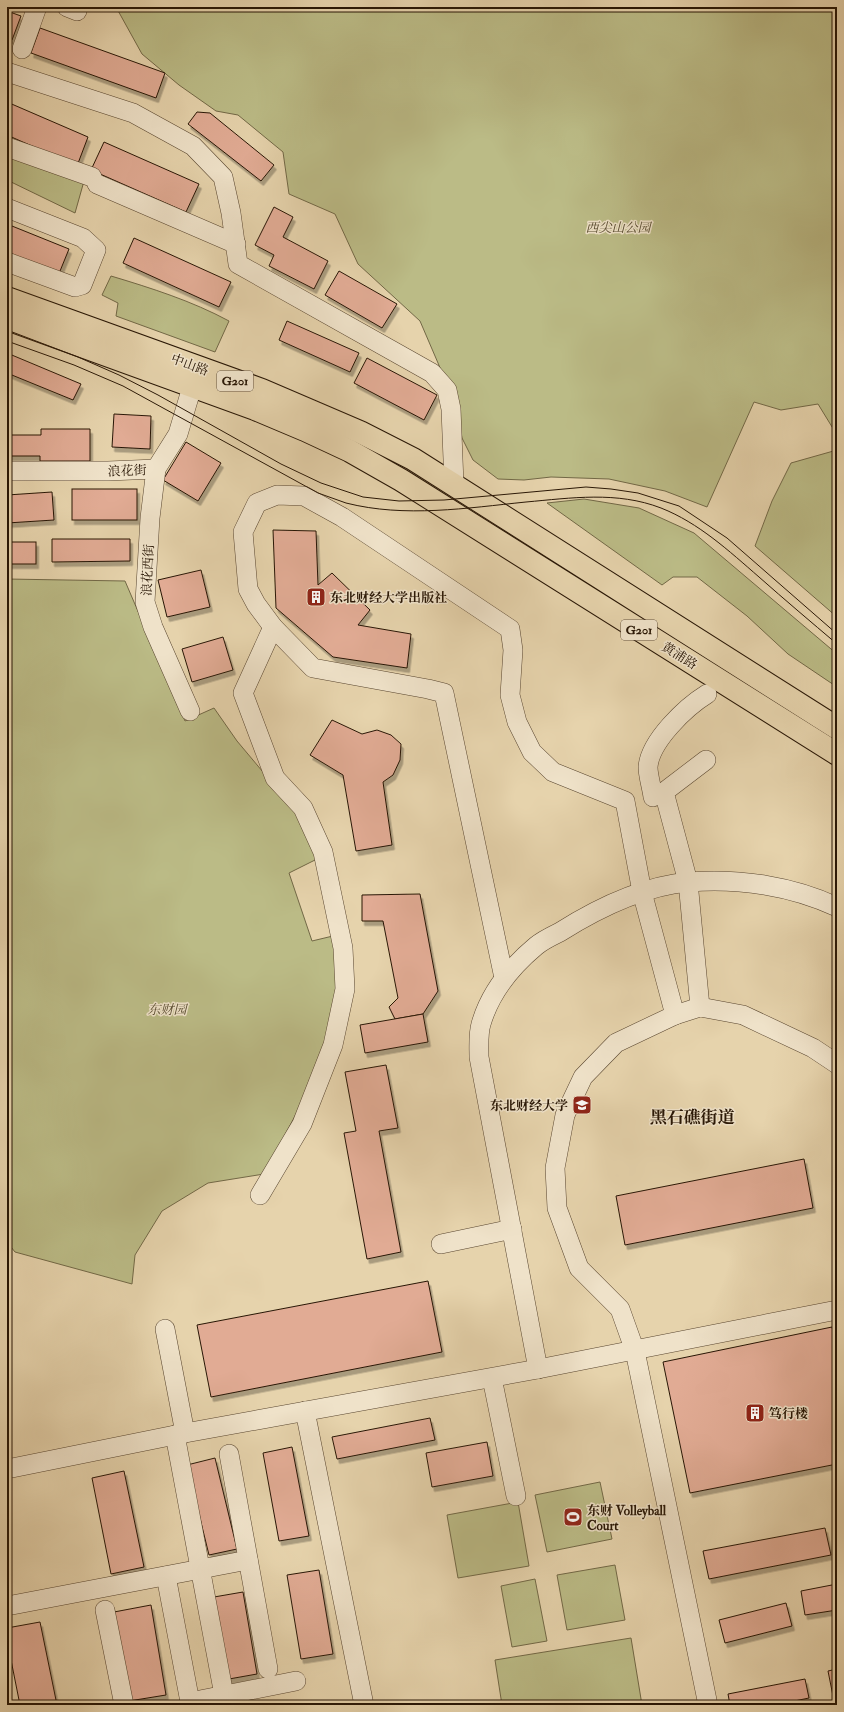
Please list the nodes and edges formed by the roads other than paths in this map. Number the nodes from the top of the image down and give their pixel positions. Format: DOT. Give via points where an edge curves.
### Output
graph roads {
  1 [pos="37,7"];
  2 [pos="22,49"];
  3 [pos="7,72"];
  4 [pos="7,147"];
  5 [pos="7,208"];
  6 [pos="236,244"];
  7 [pos="7,262"];
  8 [pos="7,298"];
  9 [pos="7,319"];
  10 [pos="192,387"];
  11 [pos="156,469"];
  12 [pos="7,471"];
  13 [pos="454,484"];
  14 [pos="441,506"];
  15 [pos="273,627"];
  16 [pos="707,694"];
  17 [pos="190,711"];
  18 [pos="837,728"];
  19 [pos="837,754"];
  20 [pos="706,760"];
  21 [pos="659,795"];
  22 [pos="625,801"];
  23 [pos="688,882"];
  24 [pos="642,892"];
  25 [pos="837,907"];
  26 [pos="504,978"];
  27 [pos="700,1007"];
  28 [pos="675,1015"];
  29 [pos="837,1064"];
  30 [pos="260,1195"];
  31 [pos="512,1229"];
  32 [pos="441,1244"];
  33 [pos="837,1310"];
  34 [pos="165,1329"];
  35 [pos="635,1350"];
  36 [pos="538,1369"];
  37 [pos="492,1378"];
  38 [pos="305,1411"];
  39 [pos="180,1434"];
  40 [pos="229,1454"];
  41 [pos="7,1469"];
  42 [pos="516,1496"];
  43 [pos="248,1560"];
  44 [pos="200,1569"];
  45 [pos="166,1576"];
  46 [pos="7,1606"];
  47 [pos="105,1610"];
  48 [pos="268,1669"];
  49 [pos="296,1681"];
  50 [pos="224,1695"];
  51 [pos="190,1704"];
  52 [pos="124,1705"];
  53 [pos="364,1705"];
  54 [pos="708,1705"];
  1 -- 2 [label="street"];
  3 -- 6 [label="street" via="133,113 193,146 223,177"];
  4 -- 6 [label="street" via="94,180"];
  5 -- 7 [label="street" via="83,238 96,250 82,285 74,287"];
  6 -- 13 [label="street" via="238,264 432,373 447,390 451,409"];
  8 -- 13 [label="highway, 中山路 / G201" via="314,411 413,459"];
  9 -- 10 [label="highway, 中山路 / G201"];
  10 -- 11 [label="street, 浪花街" via="178,434"];
  10 -- 14 [label="highway, 中山路 / G201" via="255,410 337,445 401,480"];
  11 -- 12 [label="street, 浪花街"];
  11 -- 17 [label="street, 浪花西街" via="150,518 146,602 153,627"];
  13 -- 18 [label="highway, 黄浦路 / G201"];
  14 -- 19 [label="highway, 黄浦路 / G201"];
  15 -- 22 [label="street" via="248,589 243,532 257,503 277,495 304,496 342,517 510,629 513,650 510,696 517,722 532,752 553,772"];
  15 -- 26 [label="street" via="313,668 444,693"];
  15 -- 30 [label="street" via="243,693 275,778 303,808 323,852 343,948 345,989 333,1045 302,1124"];
  16 -- 21 [label="street" via="698,699 670,727 656,745 648,768"];
  20 -- 21 [label="street"];
  21 -- 22 [label="street"];
  21 -- 23 [label="street"];
  22 -- 24 [label="street"];
  23 -- 24 [label="street"];
  23 -- 25 [label="street" via="723,880 774,886 819,898"];
  23 -- 27 [label="street"];
  24 -- 26 [label="street" via="586,916 537,946"];
  24 -- 28 [label="street"];
  26 -- 31 [label="street" via="487,1006 480,1026 480,1057"];
  27 -- 28 [label="street"];
  27 -- 29 [label="street" via="743,1015 813,1048"];
  28 -- 35 [label="street" via="616,1043 584,1077 565,1115 555,1168 557,1208 579,1268 620,1309"];
  31 -- 32 [label="street"];
  31 -- 36 [label="street"];
  33 -- 35 [label="street"];
  34 -- 39 [label="street"];
  35 -- 36 [label="street"];
  35 -- 54 [label="street"];
  36 -- 37 [label="street"];
  37 -- 38 [label="street"];
  37 -- 42 [label="street"];
  38 -- 39 [label="street"];
  38 -- 53 [label="street"];
  39 -- 41 [label="street"];
  39 -- 44 [label="street"];
  40 -- 43 [label="street"];
  43 -- 44 [label="street"];
  43 -- 48 [label="street"];
  44 -- 45 [label="street"];
  44 -- 50 [label="street"];
  45 -- 46 [label="street"];
  45 -- 51 [label="street"];
  47 -- 52 [label="street"];
  49 -- 50 [label="street"];
  50 -- 51 [label="street"];
}
